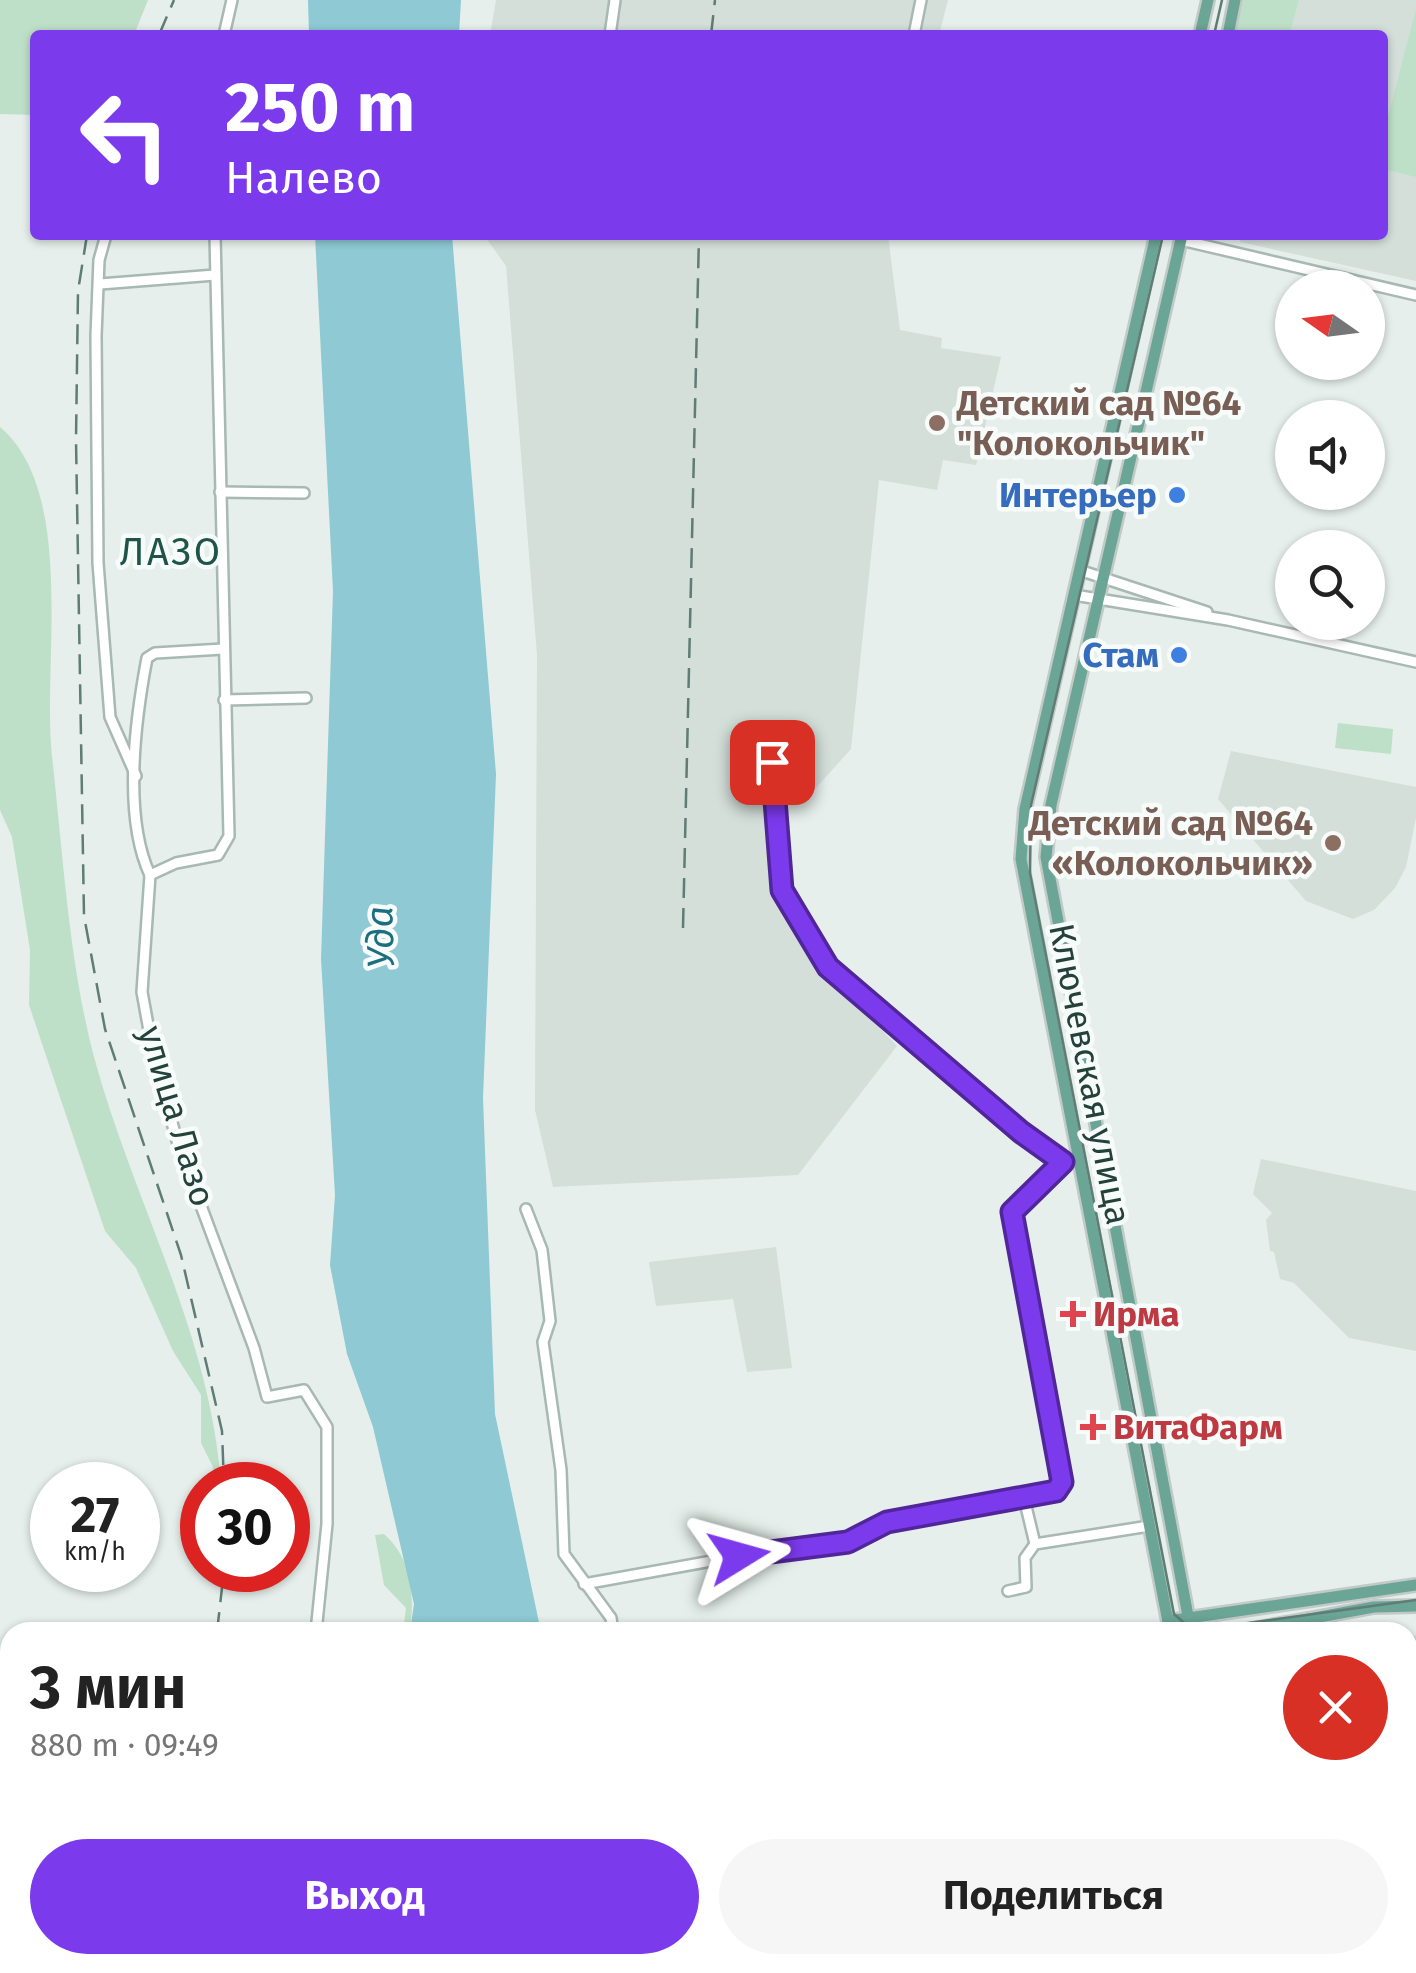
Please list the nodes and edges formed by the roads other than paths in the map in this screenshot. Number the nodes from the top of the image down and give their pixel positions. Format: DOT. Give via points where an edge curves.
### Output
graph roads {
  1 [pos="232,0"];
  2 [pos="615,0"];
  3 [pos="921,0"];
  4 [pos="1208,0"];
  5 [pos="1235,0"];
  6 [pos="225,30"];
  7 [pos="611,30"];
  8 [pos="915,30"];
  9 [pos="1201,30"];
  10 [pos="1229,30"];
  11 [pos="105,240"];
  12 [pos="215,240"];
  13 [pos="1155,240"];
  14 [pos="1181,240"];
  15 [pos="1194,240"];
  16 [pos="214,275"];
  17 [pos="100,284"];
  18 [pos="1416,296"];
  19 [pos="220,492"];
  20 [pos="304,493"];
  21 [pos="1079,570"];
  22 [pos="1105,576"];
  23 [pos="1074,595"];
  24 [pos="1100,601"];
  25 [pos="1228,620"];
  26 [pos="223,650"];
  27 [pos="1416,662"];
  28 [pos="306,698"];
  29 [pos="224,700"];
  30 [pos="772,762"];
  31 [pos="136,776"];
  32 [pos="150,875"];
  33 [pos="1079,1161"];
  34 [pos="1063,1162"];
  35 [pos="526,1210"];
  36 [pos="1024,1498"];
  37 [pos="1149,1526"];
  38 [pos="1035,1544"];
  39 [pos="584,1584"];
  40 [pos="1394,1585"];
  41 [pos="1416,1585"];
  42 [pos="1008,1591"];
  43 [pos="1416,1606"];
  44 [pos="1395,1607"];
  45 [pos="1189,1618"];
  46 [pos="317,1622"];
  47 [pos="612,1622"];
  48 [pos="1168,1622"];
  49 [pos="1181,1622"];
  50 [pos="1190,1622"];
  51 [pos="1300,1622"];
  1 -- 6 [label="street"];
  2 -- 7 [label="street"];
  3 -- 8 [label="street"];
  4 -- 9 [label="main road"];
  5 -- 10 [label="main road"];
  11 -- 17 [label="street"];
  12 -- 16 [label="street"];
  13 -- 21 [label="main road, Ключевская улица"];
  14 -- 22 [label="main road, Ключевская улица"];
  15 -- 18 [label="street"];
  16 -- 17 [label="street"];
  16 -- 19 [label="street"];
  17 -- 31 [label="street" via="98,563 110,717"];
  19 -- 20 [label="street"];
  19 -- 26 [label="street"];
  21 -- 22 [label="street"];
  21 -- 23 [label="main road, Ключевская улица"];
  22 -- 24 [label="main road, Ключевская улица"];
  22 -- 25 [label="street"];
  23 -- 24 [label="street"];
  23 -- 33 [label="main road, Ключевская улица" via="1025,809 1021,858"];
  24 -- 25 [label="street"];
  24 -- 45 [label="main road, Ключевская улица" via="1051,805 1046,857"];
  25 -- 27 [label="street"];
  26 -- 29 [label="street"];
  26 -- 31 [label="street" via="147,658 136,714"];
  28 -- 29 [label="street"];
  29 -- 32 [label="street" via="226,847"];
  30 -- 34 [label="street" via="782,890 828,967"];
  31 -- 32 [label="street" via="139,852"];
  32 -- 46 [label="street, улица Лазо" via="142,992 178,1144 267,1396 304,1390 327,1427"];
  33 -- 34 [label="street"];
  33 -- 37 [label="main road, Ключевская улица"];
  34 -- 36 [label="street" via="1012,1212 1062,1482 1056,1491"];
  35 -- 39 [label="street" via="544,1268 550,1321 543,1342 564,1554"];
  36 -- 38 [label="street"];
  36 -- 39 [label="street" via="887,1522 848,1542"];
  37 -- 38 [label="street"];
  37 -- 48 [label="main road, Ключевская улица"];
  38 -- 42 [label="street" via="1025,1558 1026,1587"];
  39 -- 47 [label="street"];
  40 -- 41 [label="main road"];
  40 -- 44 [label="main road"];
  40 -- 45 [label="main road"];
  43 -- 44 [label="main road"];
  44 -- 51 [label="main road"];
  45 -- 49 [label="main road"];
  45 -- 50 [label="main road, Ключевская улица"];
}
